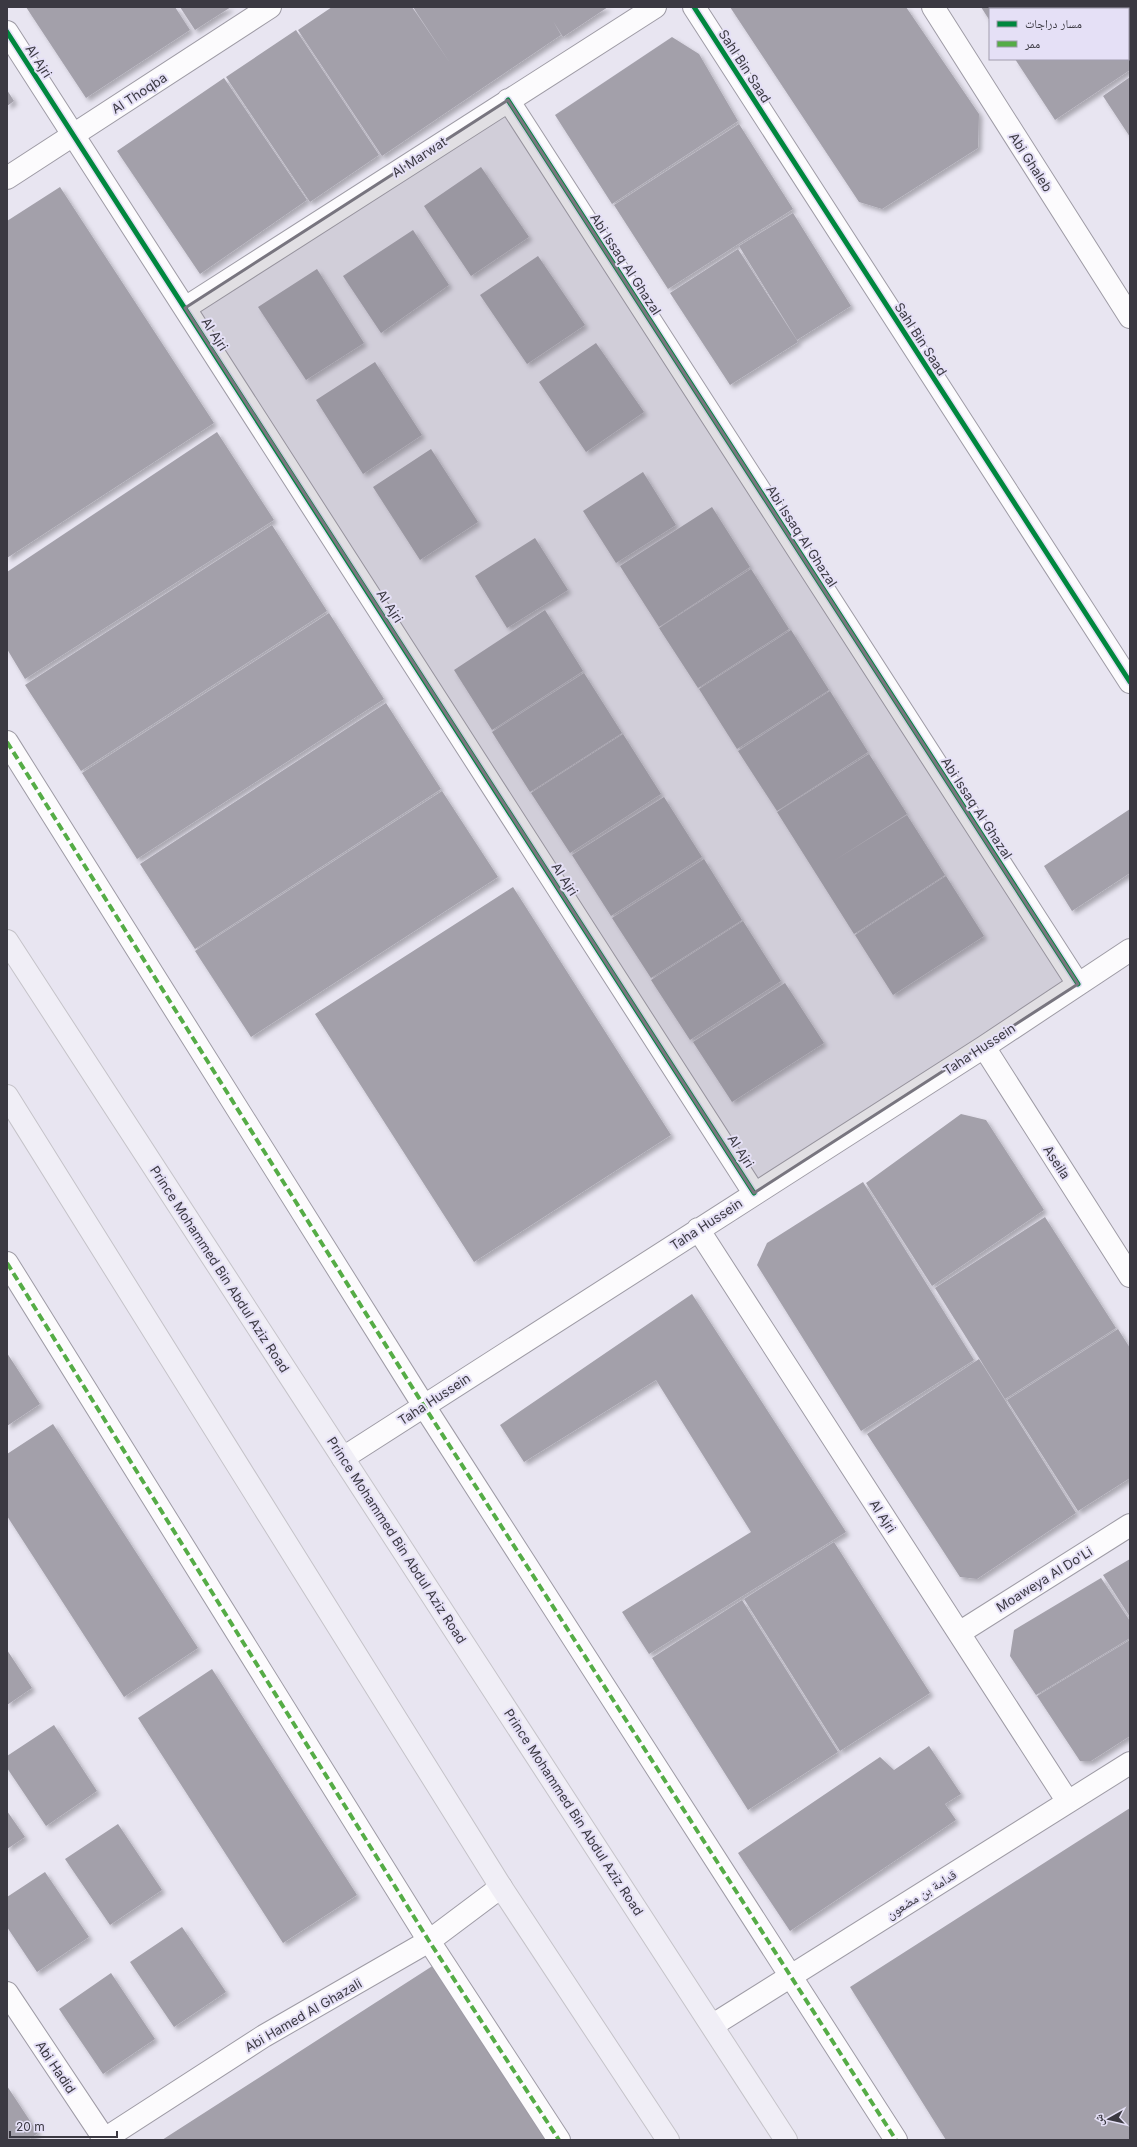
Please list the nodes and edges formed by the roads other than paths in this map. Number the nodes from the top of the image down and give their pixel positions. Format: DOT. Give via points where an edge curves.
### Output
graph roads {
  1 [pos="270,7"];
  2 [pos="655,7"];
  3 [pos="694,7"];
  4 [pos="932,7"];
  5 [pos="7,32"];
  6 [pos="508,100"];
  7 [pos="74,136"];
  8 [pos="7,178"];
  9 [pos="185,308"];
  10 [pos="1130,317"];
  11 [pos="1130,682"];
  12 [pos="7,742"];
  13 [pos="7,941"];
  14 [pos="1130,950"];
  15 [pos="1078,984"];
  16 [pos="984,1047"];
  17 [pos="7,1096"];
  18 [pos="754,1192"];
  19 [pos="698,1229"];
  20 [pos="7,1263"];
  21 [pos="1130,1276"];
  22 [pos="424,1406"];
  23 [pos="343,1458"];
  24 [pos="1130,1525"];
  25 [pos="959,1633"];
  26 [pos="1130,1763"];
  27 [pos="1068,1802"];
  28 [pos="501,1887"];
  29 [pos="429,1941"];
  30 [pos="790,1977"];
  31 [pos="7,1993"];
  32 [pos="713,2025"];
  33 [pos="104,2140"];
  34 [pos="559,2140"];
  35 [pos="668,2140"];
  36 [pos="786,2140"];
  37 [pos="896,2140"];
  1 -- 7 [label="street, Al Thoqba"];
  2 -- 6 [label="street, Al Marwat"];
  3 -- 11 [label="street, Sahl Bin Saad"];
  4 -- 10 [label="street, Abi Ghaleb"];
  5 -- 7 [label="street, Al Ajri"];
  6 -- 9 [label="street, Al Marwat"];
  6 -- 15 [label="street, Abi Issaq Al Ghazal"];
  7 -- 8 [label="street, Al Thoqba"];
  7 -- 9 [label="street, Al Ajri"];
  9 -- 18 [label="street, Al Ajri"];
  12 -- 22 [label="street"];
  13 -- 23 [label="main road, Prince Mohammed Bin Abdul Aziz Road"];
  14 -- 15 [label="street, Taha Hussein"];
  15 -- 16 [label="street, Taha Hussein"];
  16 -- 18 [label="street, Taha Hussein"];
  16 -- 21 [label="street, Aseila"];
  17 -- 28 [label="main road"];
  18 -- 19 [label="street, Taha Hussein"];
  19 -- 22 [label="street, Taha Hussein"];
  19 -- 25 [label="street, Al Ajri"];
  20 -- 29 [label="street"];
  22 -- 23 [label="street, Taha Hussein"];
  22 -- 30 [label="street"];
  23 -- 32 [label="main road, Prince Mohammed Bin Abdul Aziz Road"];
  24 -- 25 [label="street, Moaweya Al Do'Li"];
  25 -- 27 [label="street, Al Ajri"];
  26 -- 27 [label="street, قدامة بن مضعون"];
  27 -- 30 [label="street, قدامة بن مضعون"];
  28 -- 29 [label="street, Abi Hamed Al Ghazali"];
  28 -- 35 [label="main road"];
  29 -- 33 [label="street, Abi Hamed Al Ghazali" via="264,2036"];
  29 -- 34 [label="street"];
  30 -- 32 [label="street, قدامة بن مضعون"];
  30 -- 37 [label="street"];
  31 -- 33 [label="street, Abi Hadid"];
  32 -- 36 [label="main road, Prince Mohammed Bin Abdul Aziz Road"];
}
